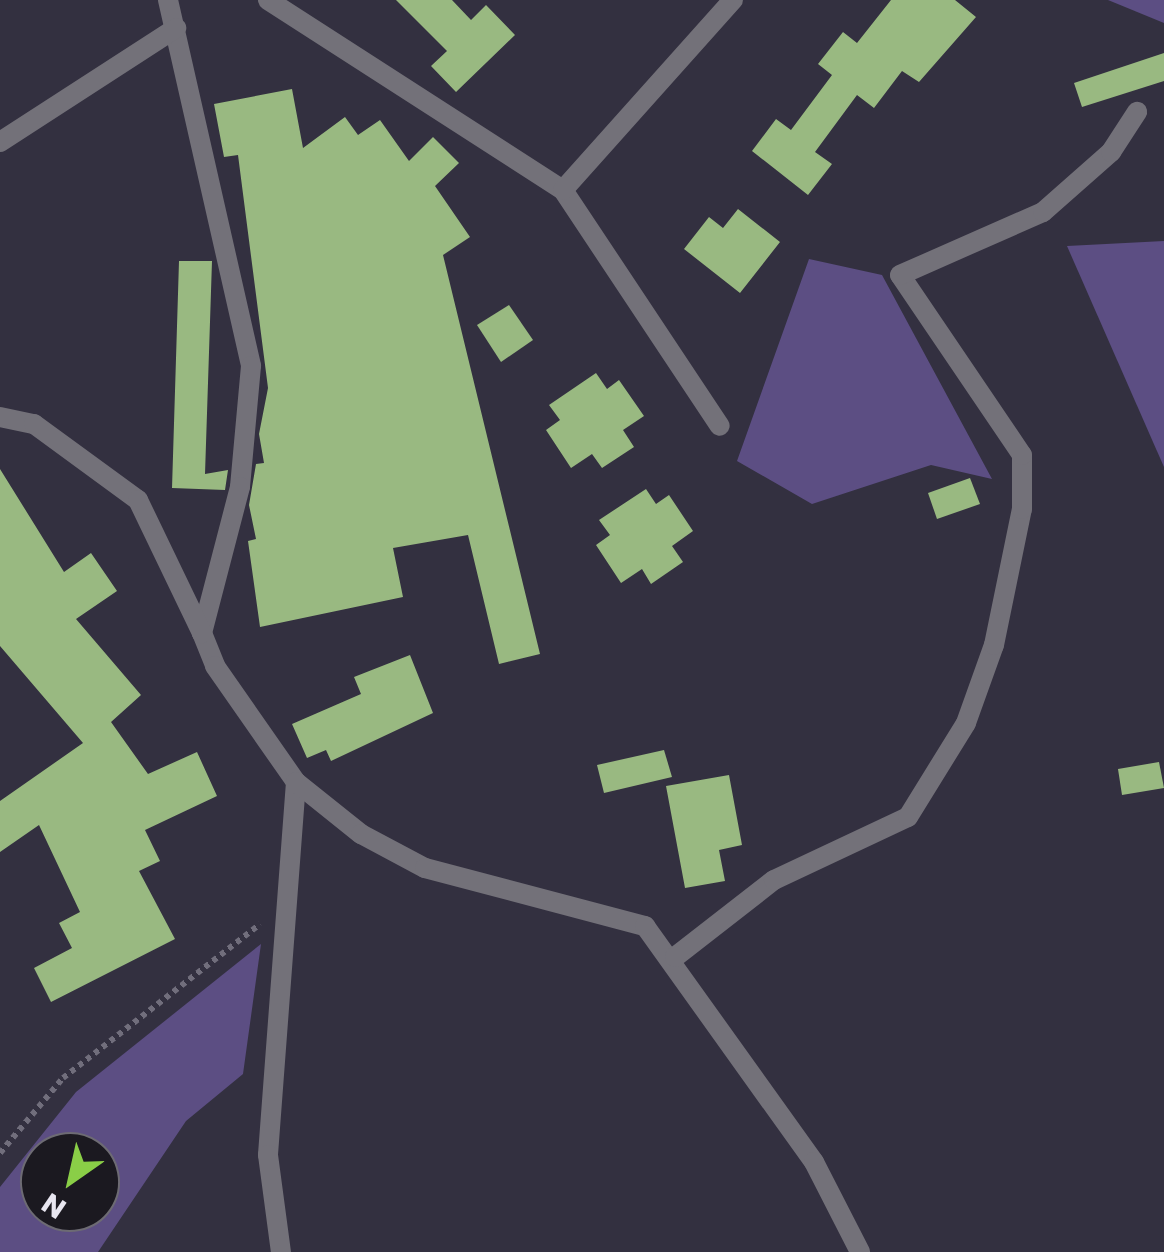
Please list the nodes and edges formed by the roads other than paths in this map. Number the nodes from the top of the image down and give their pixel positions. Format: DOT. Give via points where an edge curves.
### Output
graph roads {
  1 [pos="168,0"];
  2 [pos="268,0"];
  3 [pos="733,0"];
  4 [pos="176,28"];
  5 [pos="1138,112"];
  6 [pos="0,142"];
  7 [pos="564,190"];
  8 [pos="0,417"];
  9 [pos="720,426"];
  10 [pos="202,632"];
  11 [pos="296,782"];
  12 [pos="675,957"];
  13 [pos="282,1252"];
  14 [pos="860,1252"];
  1 -- 4 [label="street"];
  2 -- 7 [label="street"];
  3 -- 7 [label="street"];
  4 -- 6 [label="street"];
  4 -- 10 [label="street" via="252,366 240,487"];
  5 -- 12 [label="street" via="1111,152 1043,212 900,275 1022,455 1022,509 994,645 966,723 908,817 774,880"];
  7 -- 9 [label="street"];
  8 -- 10 [label="street" via="34,424 138,500"];
  10 -- 11 [label="street" via="214,666"];
  11 -- 12 [label="street" via="360,834 424,868 645,926"];
  11 -- 13 [label="street" via="268,1155"];
  12 -- 14 [label="street" via="814,1162"];
}
